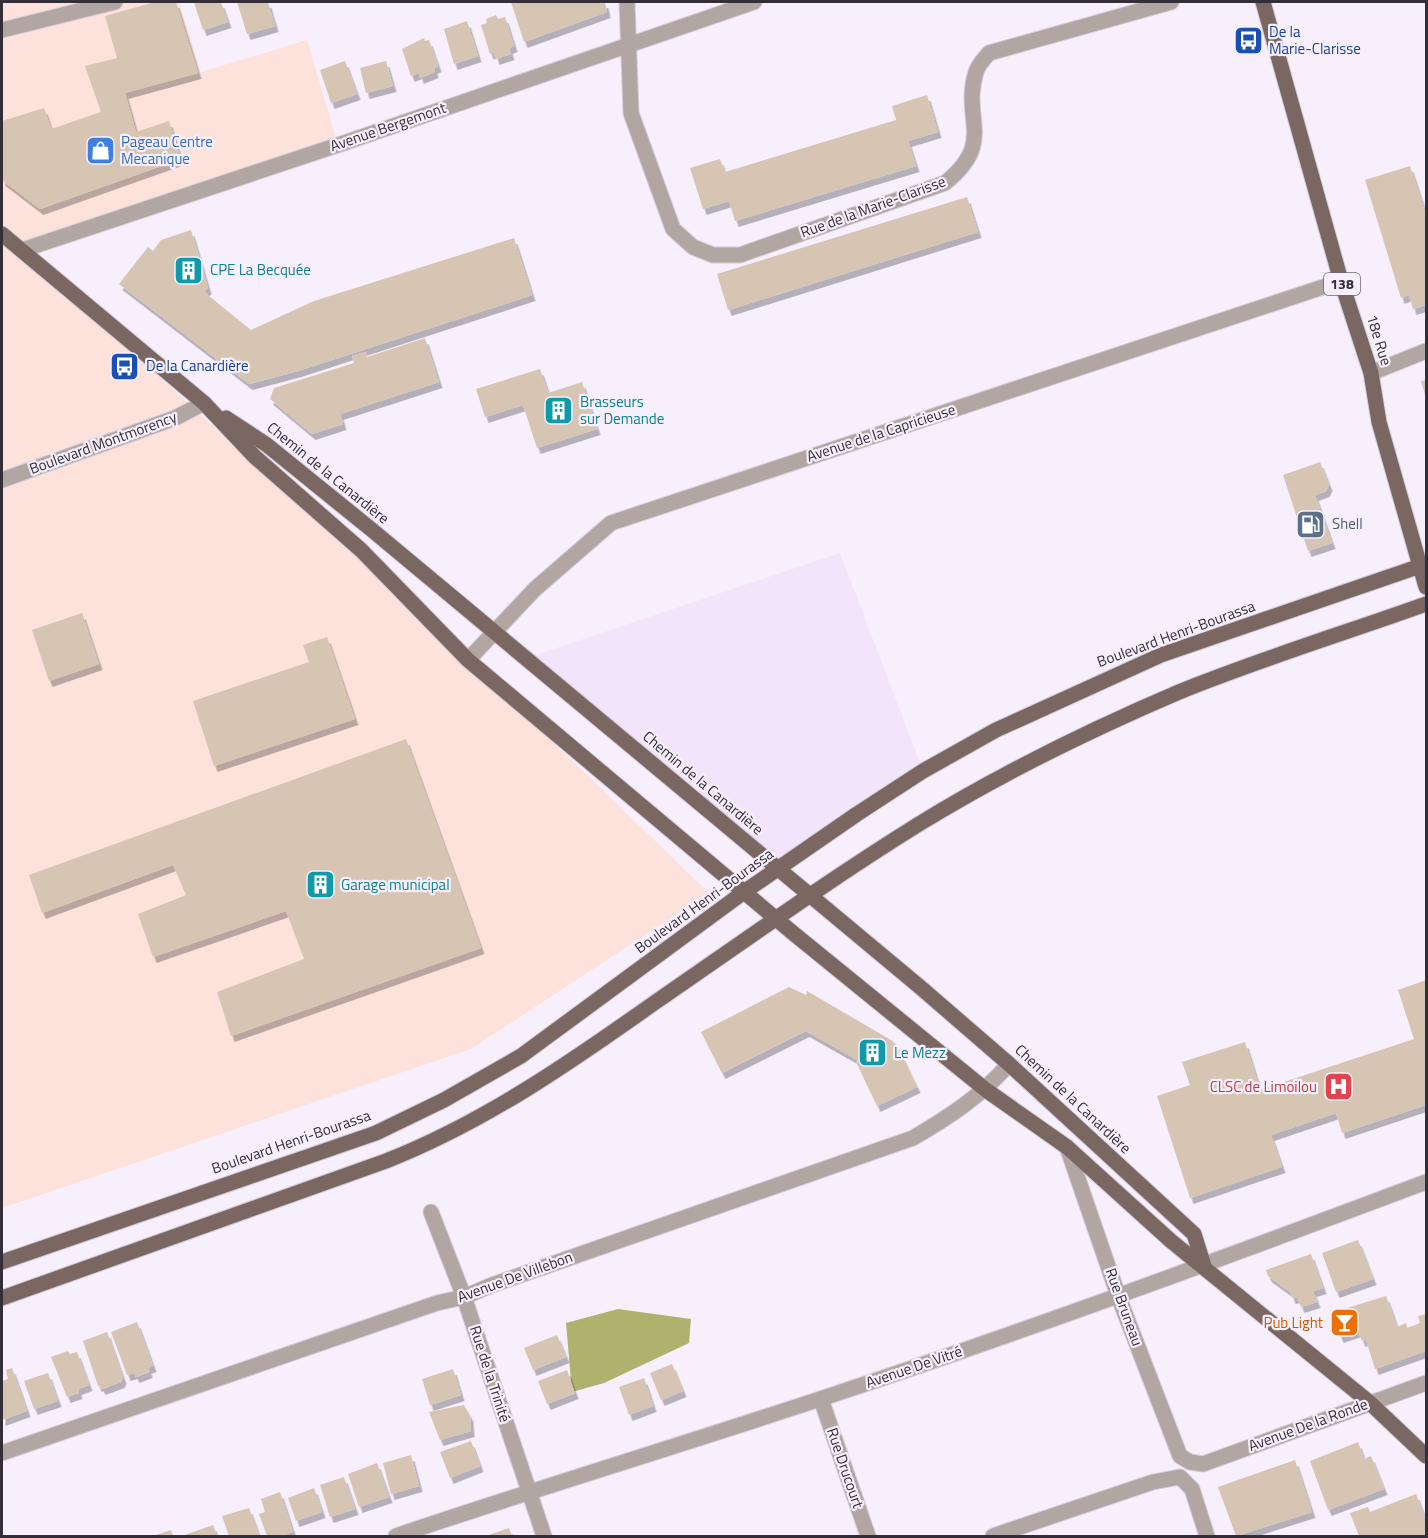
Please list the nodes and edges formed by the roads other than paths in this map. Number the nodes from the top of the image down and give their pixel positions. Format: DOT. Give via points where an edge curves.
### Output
graph roads {
  1 [pos="115,2"];
  2 [pos="627,2"];
  3 [pos="754,2"];
  4 [pos="1171,2"];
  5 [pos="1263,2"];
  6 [pos="2,30"];
  7 [pos="630,43"];
  8 [pos="2,234"];
  9 [pos="22,250"];
  10 [pos="1341,281"];
  11 [pos="1426,351"];
  12 [pos="1371,373"];
  13 [pos="204,403"];
  14 [pos="2,480"];
  15 [pos="1424,565"];
  16 [pos="1426,587"];
  17 [pos="1426,604"];
  18 [pos="493,631"];
  19 [pos="468,660"];
  20 [pos="777,870"];
  21 [pos="744,892"];
  22 [pos="807,895"];
  23 [pos="776,918"];
  24 [pos="1010,1064"];
  25 [pos="986,1090"];
  26 [pos="1067,1147"];
  27 [pos="1426,1182"];
  28 [pos="431,1212"];
  29 [pos="2,1262"];
  30 [pos="1204,1266"];
  31 [pos="464,1297"];
  32 [pos="1119,1298"];
  33 [pos="2,1299"];
  34 [pos="1426,1383"];
  35 [pos="822,1399"];
  36 [pos="1369,1402"];
  37 [pos="2,1453"];
  38 [pos="1426,1456"];
  39 [pos="1190,1462"];
  40 [pos="529,1491"];
  41 [pos="396,1536"];
  42 [pos="544,1536"];
  43 [pos="868,1536"];
  44 [pos="993,1536"];
  45 [pos="1207,1536"];
  1 -- 6 [label="street"];
  2 -- 7 [label="street, Rue de la Marie-Clarisse"];
  3 -- 7 [label="street, Avenue Bergemont"];
  4 -- 7 [label="street, Rue de la Marie-Clarisse" via="989,53 976,70 972,90 976,132 972,151 960,171 945,183 740,255 713,255 693,248 673,229 631,113"];
  5 -- 10 [label="main road, 18e Rue / 138"];
  7 -- 9 [label="street, Avenue Bergemont"];
  8 -- 9 [label="main road, Chemin de la Canardière"];
  9 -- 13 [label="main road, Chemin de la Canardière"];
  10 -- 12 [label="main road, 18e Rue / 138"];
  10 -- 18 [label="street, Avenue de la Capricieuse" via="611,523"];
  11 -- 12 [label="street"];
  12 -- 15 [label="main road, 18e Rue / 138" via="1379,422"];
  13 -- 14 [label="street, Boulevard Montmorency" via="175,418"];
  13 -- 18 [label="main road, Chemin de la Canardière" via="267,445"];
  13 -- 19 [label="main road, Chemin de la Canardière" via="255,457 360,550"];
  15 -- 16 [label="main road, 18e Rue / 138"];
  15 -- 20 [label="main road, Boulevard Henri-Bourassa" via="1161,655 1053,703 923,771"];
  17 -- 22 [label="main road" via="1181,692 1068,743 981,788"];
  18 -- 19 [label="street, Avenue de la Capricieuse"];
  18 -- 20 [label="main road, Chemin de la Canardière"];
  19 -- 21 [label="main road, Chemin de la Canardière"];
  20 -- 21 [label="main road, Boulevard Henri-Bourassa"];
  20 -- 22 [label="main road, Chemin de la Canardière"];
  21 -- 23 [label="main road, Chemin de la Canardière"];
  21 -- 29 [label="main road, Boulevard Henri-Bourassa" via="554,1033 444,1100 376,1132"];
  22 -- 23 [label="main road"];
  22 -- 24 [label="main road, Chemin de la Canardière"];
  23 -- 25 [label="main road, Chemin de la Canardière"];
  23 -- 33 [label="main road" via="561,1069 440,1140"];
  24 -- 25 [label="street, Avenue De Villebon"];
  24 -- 30 [label="main road, Chemin de la Canardière" via="1194,1234"];
  25 -- 26 [label="main road, Chemin de la Canardière"];
  25 -- 31 [label="street, Avenue De Villebon" via="913,1138"];
  26 -- 30 [label="main road, Chemin de la Canardière"];
  26 -- 32 [label="street, Rue Bruneau"];
  27 -- 30 [label="street, Avenue De Vitré"];
  28 -- 31 [label="street, Rue de la Trinité"];
  30 -- 32 [label="street, Avenue De Vitré"];
  30 -- 36 [label="main road, Chemin de la Canardière"];
  31 -- 37 [label="street, Avenue De Villebon"];
  31 -- 40 [label="street, Rue de la Trinité"];
  32 -- 35 [label="street, Avenue De Vitré"];
  32 -- 39 [label="street, Rue Bruneau" via="1180,1456"];
  34 -- 36 [label="street, Avenue De la Ronde"];
  35 -- 40 [label="street, Avenue De Vitré"];
  35 -- 43 [label="street, Rue Drucourt"];
  36 -- 38 [label="main road, Chemin de la Canardière"];
  36 -- 39 [label="street, Avenue De la Ronde" via="1203,1464"];
  40 -- 41 [label="street, Avenue De Vitré"];
  40 -- 42 [label="street, Rue de la Trinité"];
  44 -- 45 [label="street" via="1153,1482 1180,1477 1192,1489"];
}
